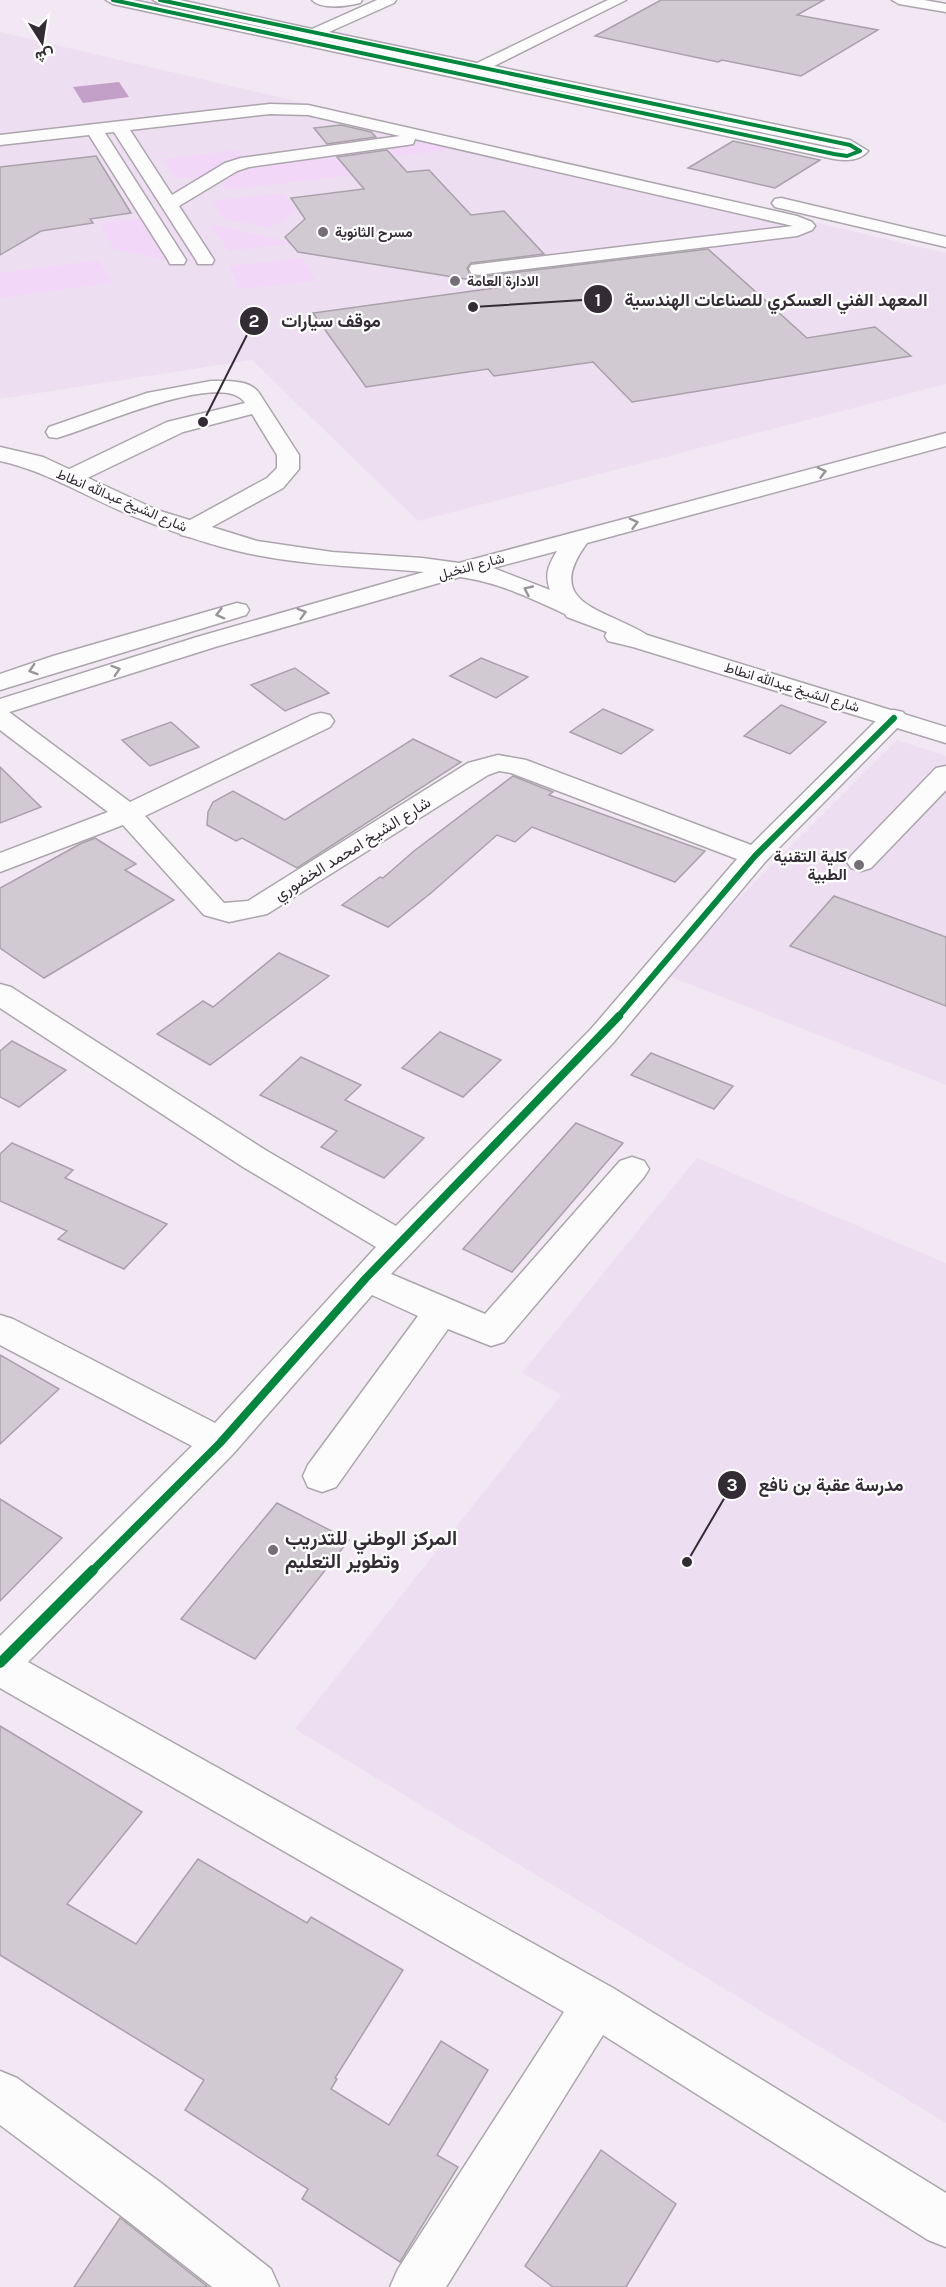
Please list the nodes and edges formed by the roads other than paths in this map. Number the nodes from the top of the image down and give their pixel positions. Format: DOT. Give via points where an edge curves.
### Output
graph roads {
  1 [pos="113,0"];
  2 [pos="160,0"];
  3 [pos="319,0"];
  4 [pos="355,0"];
  5 [pos="389,0"];
  6 [pos="619,0"];
  7 [pos="899,0"];
  8 [pos="946,8"];
  9 [pos="312,34"];
  10 [pos="471,72"];
  11 [pos="634,99"];
  12 [pos="620,108"];
  13 [pos="119,126"];
  14 [pos="94,129"];
  15 [pos="429,137"];
  16 [pos="0,140"];
  17 [pos="649,172"];
  18 [pos="170,204"];
  19 [pos="946,242"];
  20 [pos="177,260"];
  21 [pos="205,260"];
  22 [pos="478,269"];
  23 [pos="258,406"];
  24 [pos="946,420"];
  25 [pos="57,432"];
  26 [pos="946,439"];
  27 [pos="0,454"];
  28 [pos="69,478"];
  29 [pos="189,530"];
  30 [pos="578,539"];
  31 [pos="459,560"];
  32 [pos="407,564"];
  33 [pos="363,596"];
  34 [pos="492,598"];
  35 [pos="576,612"];
  36 [pos="638,640"];
  37 [pos="0,681"];
  38 [pos="0,707"];
  39 [pos="0,718"];
  40 [pos="894,718"];
  41 [pos="321,721"];
  42 [pos="946,735"];
  43 [pos="946,774"];
  44 [pos="128,814"];
  45 [pos="755,856"];
  46 [pos="0,862"];
  47 [pos="861,862"];
  48 [pos="0,994"];
  49 [pos="632,1169"];
  50 [pos="400,1245"];
  51 [pos="366,1278"];
  52 [pos="442,1310"];
  53 [pos="0,1329"];
  54 [pos="220,1443"];
  55 [pos="322,1476"];
  56 [pos="0,1665"];
  57 [pos="596,2004"];
  58 [pos="3,2105"];
  59 [pos="946,2222"];
  60 [pos="253,2287"];
  61 [pos="416,2287"];
  1 -- 10 [label="street"];
  2 -- 9 [label="street"];
  3 -- 4 [label="street"];
  5 -- 9 [label="street"];
  6 -- 10 [label="street"];
  7 -- 8 [label="street"];
  9 -- 10 [label="street"];
  10 -- 11 [label="street"];
  10 -- 12 [label="street"];
  11 -- 12 [label="street"];
  11 -- 12 [label="street" via="850,145 860,151 847,156 834,154"];
  13 -- 14 [label="street"];
  13 -- 15 [label="street" via="296,108"];
  13 -- 18 [label="street"];
  14 -- 16 [label="street"];
  14 -- 20 [label="street"];
  15 -- 18 [label="street" via="247,162 231,167"];
  15 -- 22 [label="street" via="806,226 797,231"];
  17 -- 19 [label="street"];
  18 -- 21 [label="street"];
  23 -- 25 [label="street" via="244,389 219,386 123,406"];
  23 -- 28 [label="street" via="175,427"];
  23 -- 29 [label="street" via="288,455 288,469 275,483"];
  24 -- 31 [label="street, شارع النخيل"];
  30 -- 26 [label="street, شارع النخيل, one-way"];
  27 -- 28 [label="street, شارع الشيخ عبدالله انطاط" via="35,462"];
  28 -- 29 [label="street, شارع الشيخ عبدالله انطاط"];
  29 -- 32 [label="street, شارع الشيخ عبدالله انطاط" via="294,554"];
  30 -- 31 [label="street, شارع النخيل"];
  30 -- 35 [label="street" via="562,559 557,573 562,592"];
  31 -- 32 [label="street, شارع الشيخ عبدالله انطاط"];
  31 -- 33 [label="street, شارع النخيل"];
  31 -- 34 [label="street, شارع الشيخ عبدالله انطاط" via="468,585"];
  35 -- 31 [label="street, شارع الشيخ عبدالله انطاط, one-way"];
  32 -- 37 [label="street, one-way" via="195,621"];
  33 -- 34 [label="street" via="428,590"];
  38 -- 33 [label="street, شارع النخيل, one-way"];
  34 -- 36 [label="street, شارع الشيخ عبدالله انطاط"];
  35 -- 36 [label="street, شارع الشيخ عبدالله انطاط"];
  36 -- 40 [label="street, شارع الشيخ عبدالله انطاط"];
  39 -- 44 [label="street, شارع الشيخ امحمد الخضوري"];
  40 -- 42 [label="street, شارع الشيخ عبدالله انطاط"];
  40 -- 45 [label="street"];
  41 -- 44 [label="street"];
  43 -- 47 [label="street"];
  44 -- 45 [label="street, شارع الشيخ امحمد الخضوري" via="214,909 229,913 257,908 478,769 498,763 517,766"];
  44 -- 46 [label="street"];
  45 -- 50 [label="street" via="602,1036"];
  48 -- 50 [label="street" via="255,1159"];
  49 -- 52 [label="street" via="491,1332"];
  50 -- 51 [label="street"];
  51 -- 52 [label="street"];
  51 -- 54 [label="street"];
  52 -- 55 [label="street"];
  53 -- 54 [label="street"];
  54 -- 56 [label="street"];
  56 -- 57 [label="street"];
  57 -- 59 [label="street"];
  57 -- 61 [label="street"];
  58 -- 60 [label="street" via="142,2200"];
}
